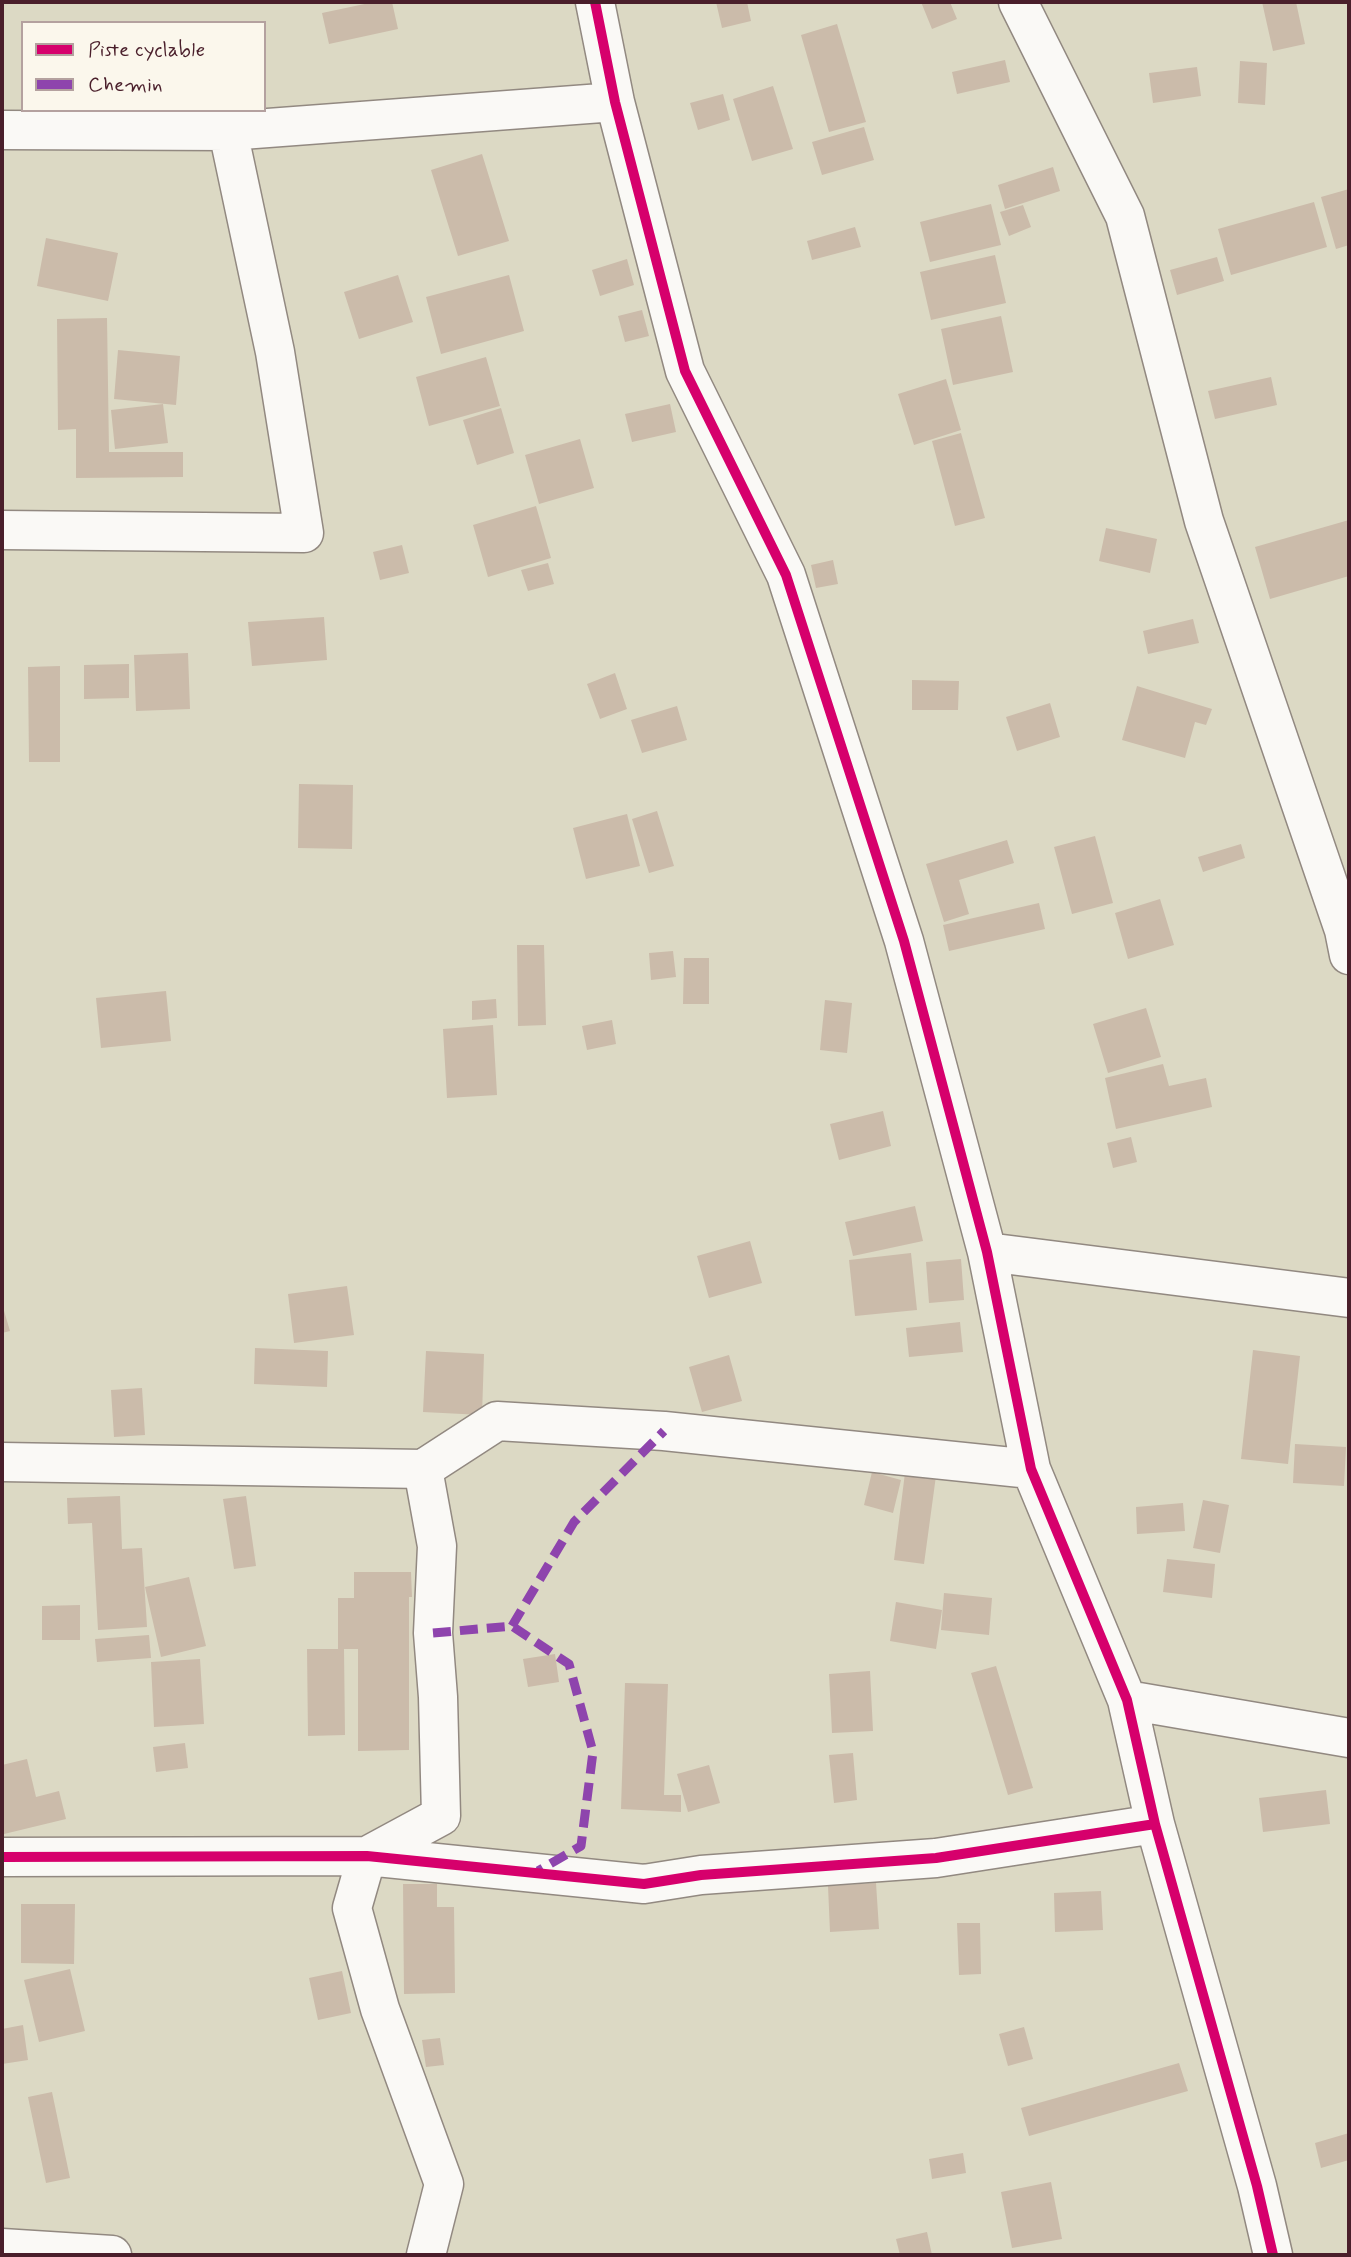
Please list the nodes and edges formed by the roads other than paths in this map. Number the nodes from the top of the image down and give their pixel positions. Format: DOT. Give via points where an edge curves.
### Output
graph roads {
  1 [pos="596,2"];
  2 [pos="1018,2"];
  3 [pos="615,102"];
  4 [pos="2,130"];
  5 [pos="228,131"];
  6 [pos="2,530"];
  7 [pos="1349,955"];
  8 [pos="987,1252"];
  9 [pos="1349,1298"];
  10 [pos="2,1462"];
  11 [pos="423,1469"];
  12 [pos="1031,1469"];
  13 [pos="1127,1700"];
  14 [pos="1349,1738"];
  15 [pos="1156,1824"];
  16 [pos="367,1856"];
  17 [pos="2,1857"];
  18 [pos="2,2248"];
  19 [pos="112,2255"];
  20 [pos="426,2255"];
  21 [pos="1273,2255"];
  1 -- 3 [label="street"];
  2 -- 7 [label="street" via="1125,216 1204,521"];
  3 -- 5 [label="street"];
  3 -- 8 [label="street" via="685,371 786,575 904,941"];
  4 -- 5 [label="street"];
  5 -- 6 [label="street" via="275,352 304,533"];
  8 -- 9 [label="street"];
  8 -- 12 [label="street"];
  10 -- 11 [label="street"];
  11 -- 12 [label="street" via="497,1421 664,1431"];
  11 -- 16 [label="street" via="437,1546 433,1633 441,1816"];
  12 -- 13 [label="street"];
  13 -- 14 [label="street"];
  13 -- 15 [label="street"];
  15 -- 16 [label="street" via="936,1858 701,1875 644,1884"];
  15 -- 21 [label="street"];
  16 -- 17 [label="street"];
  16 -- 20 [label="street" via="352,1908 380,2009 444,2184"];
  18 -- 19 [label="street"];
}
